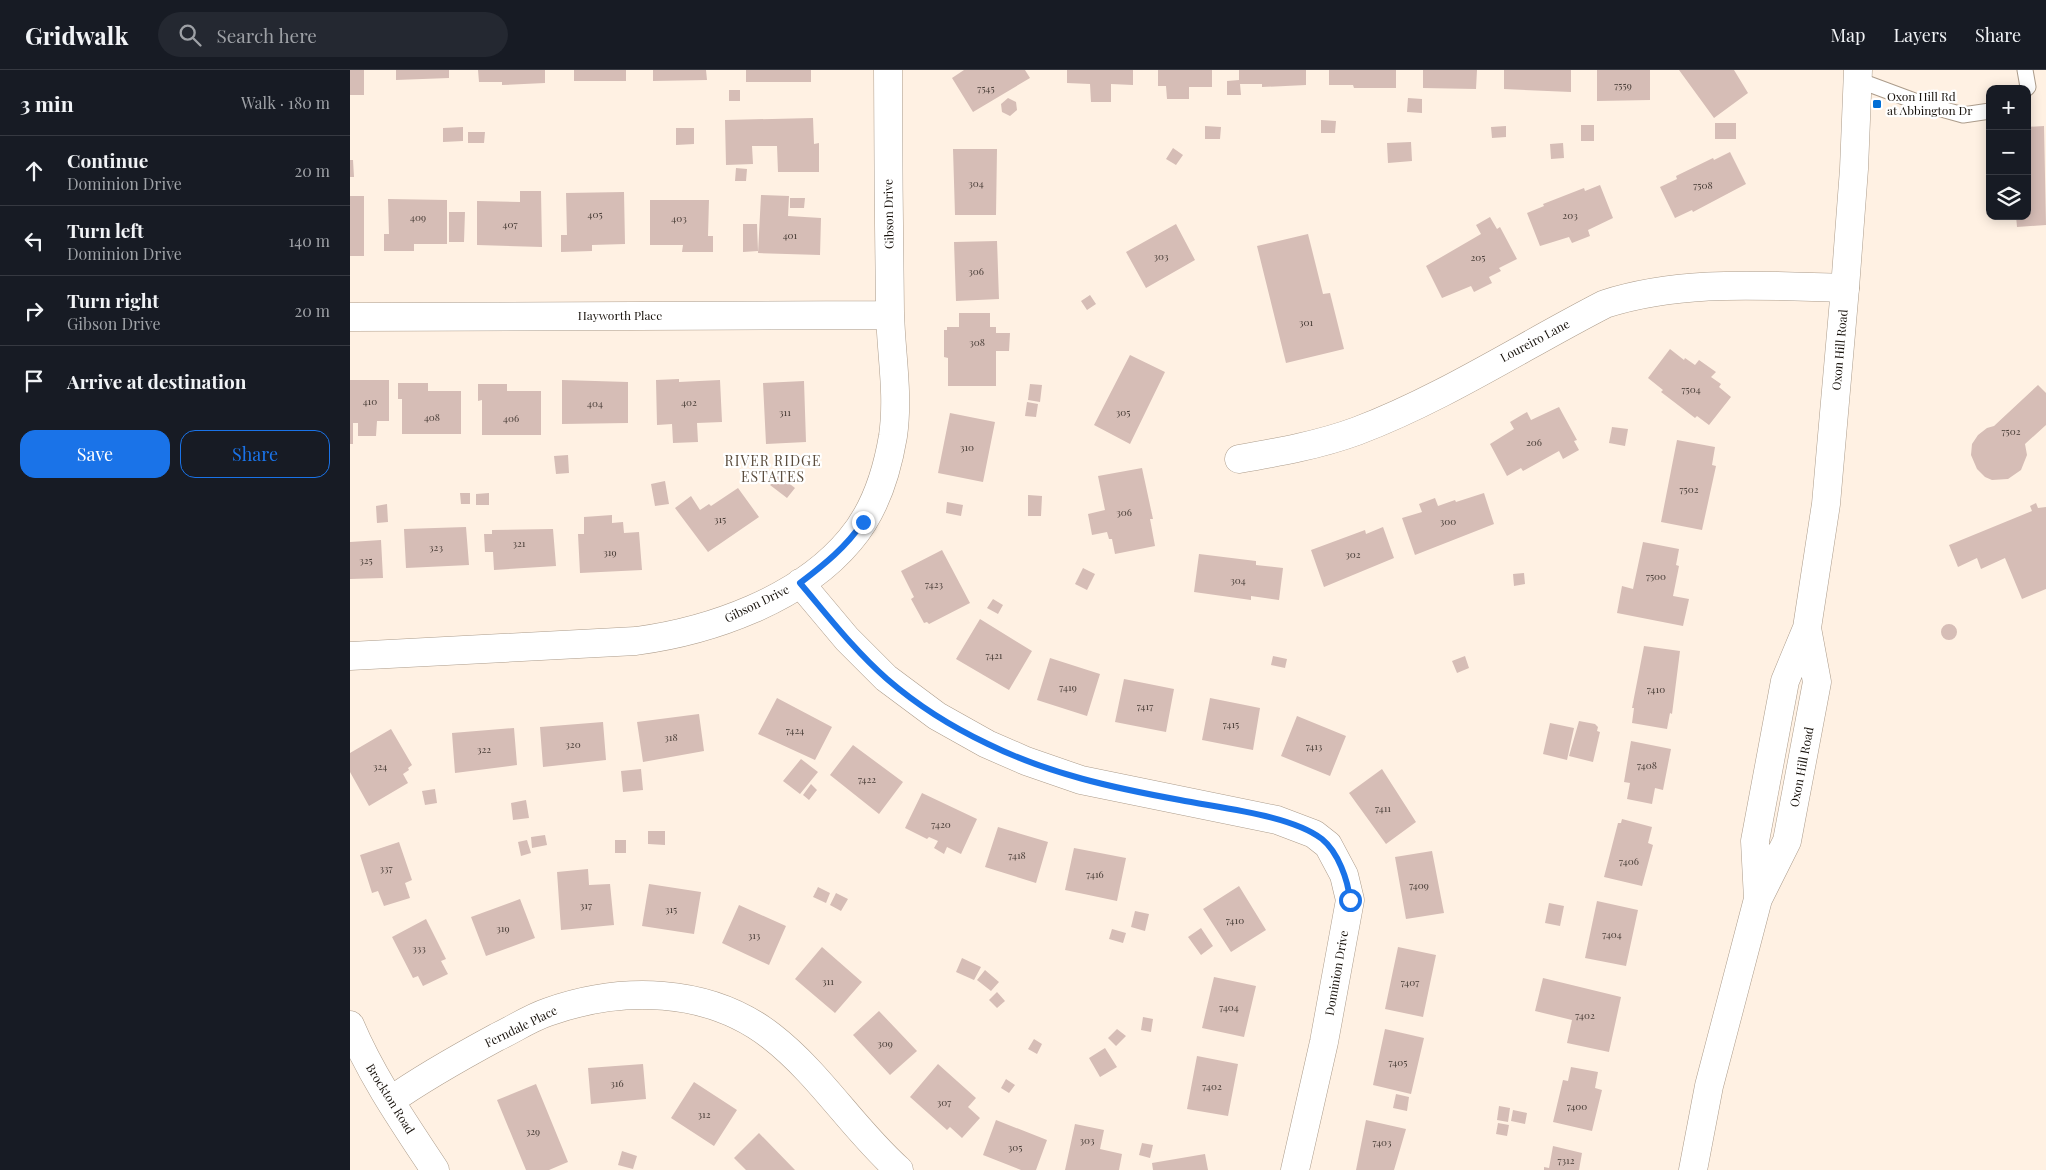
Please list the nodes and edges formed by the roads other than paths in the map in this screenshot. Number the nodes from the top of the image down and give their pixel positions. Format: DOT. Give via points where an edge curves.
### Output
graph roads {
  1 [pos="888,70"];
  2 [pos="2025,70"];
  3 [pos="1858,75"];
  4 [pos="2028,85"];
  5 [pos="1986,111"];
  6 [pos="1846,288"];
  7 [pos="890,315"];
  8 [pos="350,317"];
  9 [pos="1239,459"];
  10 [pos="800,583"];
  11 [pos="350,656"];
  12 [pos="350,1025"];
  13 [pos="390,1101"];
  14 [pos="435,1170"];
  15 [pos="899,1170"];
  16 [pos="1295,1170"];
  17 [pos="1693,1170"];
  1 -- 7 [label="street, Gibson Drive"];
  2 -- 4 [label="lane"];
  3 -- 5 [label="lane" via="1920,103 1964,114"];
  3 -- 6 [label="street, Oxon Hill Road"];
  6 -- 9 [label="street, Loureiro Lane" via="1707,287 1623,298 1605,304 1433,396 1358,431"];
  6 -- 17 [label="street, Oxon Hill Road" via="1826,504 1808,628 1817,682 1806,752 1787,841 1758,900 1709,1086"];
  7 -- 8 [label="street, Hayworth Place"];
  7 -- 10 [label="street, Gibson Drive" via="895,414 880,485 863,522 850,540 833,558"];
  10 -- 11 [label="street, Gibson Drive" via="749,611 672,636 636,641"];
  10 -- 16 [label="street, Dominion Drive" via="847,639 886,678 937,716 987,744 1081,780 1277,820 1314,834 1328,845 1344,875 1350,900 1324,1042"];
  12 -- 13 [label="street, Brockton Road"];
  13 -- 14 [label="street, Brockton Road"];
  13 -- 15 [label="street, Ferndale Place" via="463,1055 552,1010 640,994 685,998 705,1002 770,1035 807,1069"];
}
